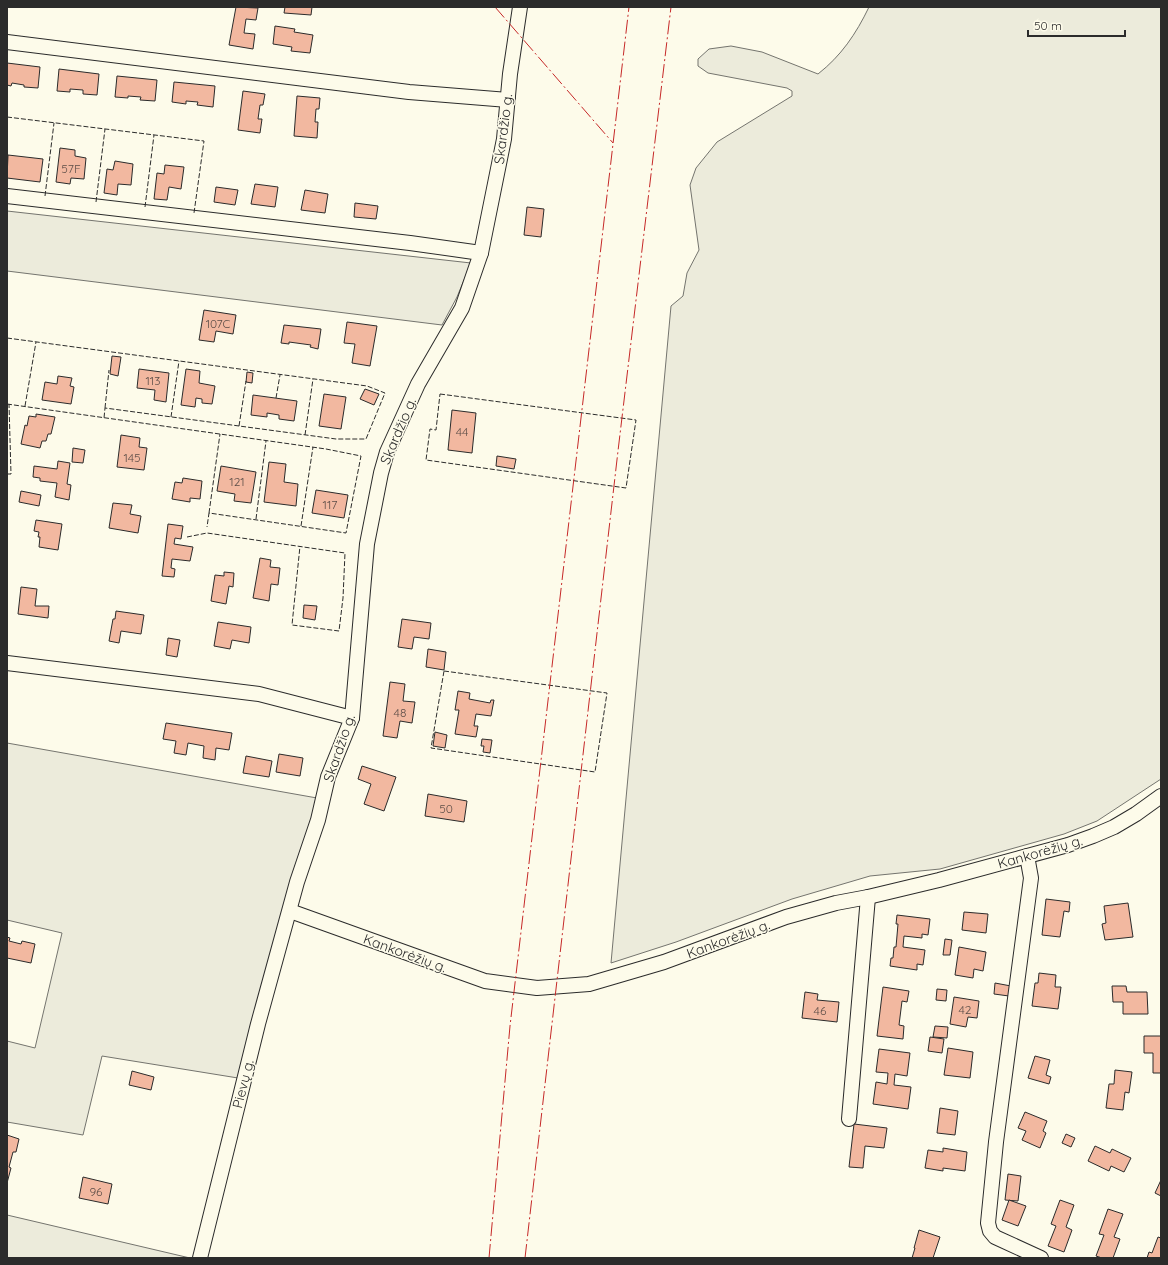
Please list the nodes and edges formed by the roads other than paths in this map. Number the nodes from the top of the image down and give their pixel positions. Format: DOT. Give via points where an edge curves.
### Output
graph roads {
  1 [pos="520,7"];
  2 [pos="7,42"];
  3 [pos="508,100"];
  4 [pos="7,196"];
  5 [pos="481,254"];
  6 [pos="7,663"];
  7 [pos="352,718"];
  8 [pos="1161,796"];
  9 [pos="1027,856"];
  10 [pos="868,897"];
  11 [pos="290,911"];
  12 [pos="849,1119"];
  13 [pos="200,1258"];
  14 [pos="1041,1258"];
  1 -- 3 [label="street, Skardžio g."];
  2 -- 3 [label="street" via="409,92"];
  3 -- 5 [label="street, Skardžio g." via="504,139"];
  4 -- 5 [label="street" via="410,243"];
  5 -- 7 [label="street, Skardžio g." via="462,308 418,384 386,452 367,544"];
  6 -- 7 [label="street" via="259,694"];
  7 -- 11 [label="street, Skardžio g." via="328,777 318,820"];
  8 -- 9 [label="street, Kankorėžių g." via="1114,827 1074,843"];
  9 -- 10 [label="street, Kankorėžių g."];
  9 -- 14 [label="street" via="1031,878 996,1142 988,1223 995,1237"];
  10 -- 11 [label="street, Kankorėžių g." via="786,917 664,962 589,984 537,988 485,981"];
  10 -- 12 [label="street"];
  11 -- 13 [label="street, Pievų g." via="258,1024"];
}
